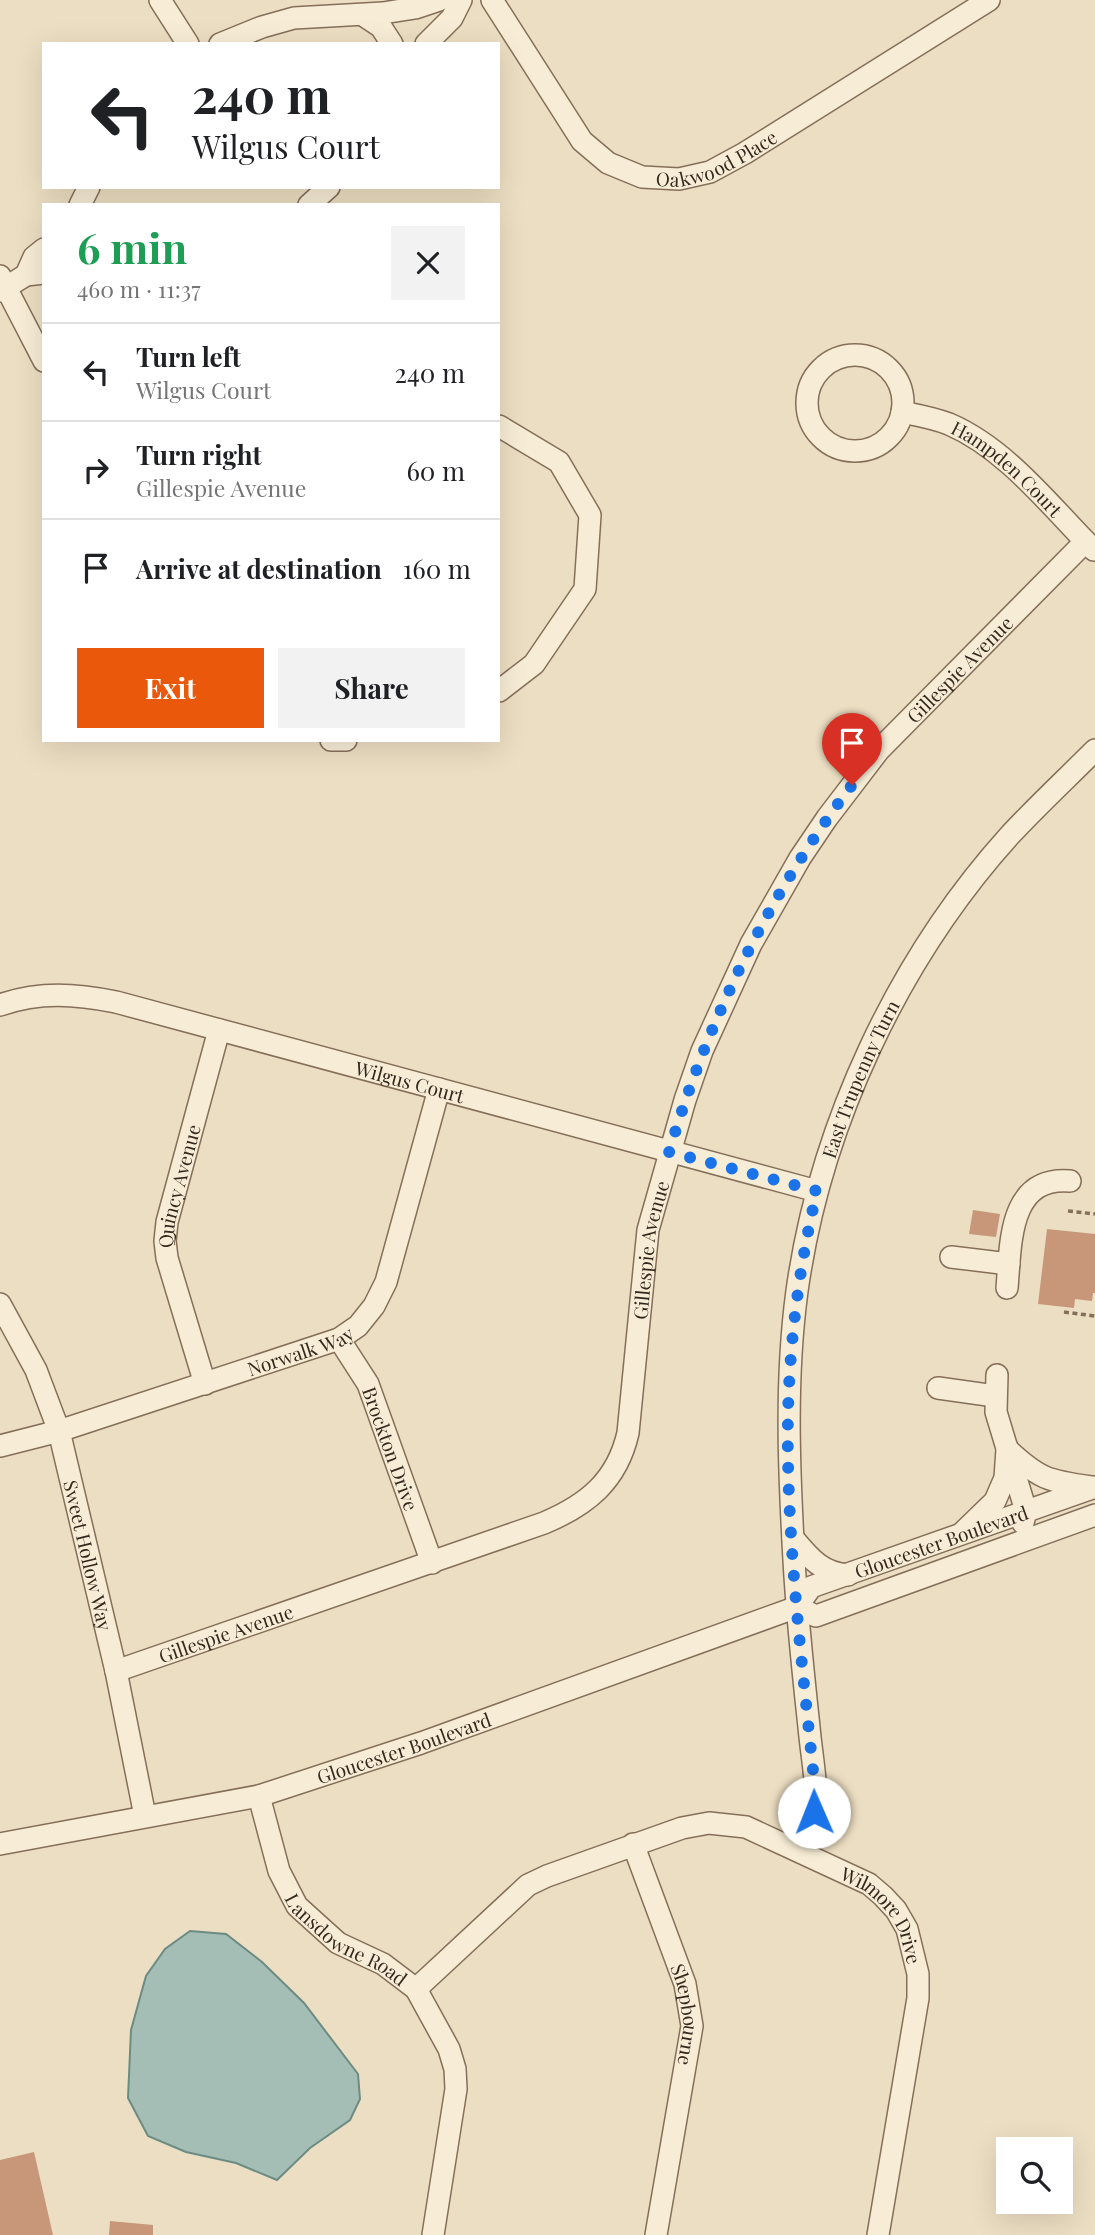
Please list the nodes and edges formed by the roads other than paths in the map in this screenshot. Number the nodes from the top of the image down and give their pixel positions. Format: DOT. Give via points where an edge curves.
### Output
graph roads {
  1 [pos="160,0"];
  2 [pos="439,0"];
  3 [pos="461,0"];
  4 [pos="492,0"];
  5 [pos="989,0"];
  6 [pos="363,15"];
  7 [pos="187,42"];
  8 [pos="225,42"];
  9 [pos="391,42"];
  10 [pos="428,42"];
  11 [pos="326,189"];
  12 [pos="311,203"];
  13 [pos="42,251"];
  14 [pos="35,274"];
  15 [pos="2,284"];
  16 [pos="42,357"];
  17 [pos="902,412"];
  18 [pos="500,427"];
  19 [pos="1090,547"];
  20 [pos="500,690"];
  21 [pos="1095,751"];
  22 [pos="0,1005"];
  23 [pos="219,1030"];
  24 [pos="439,1089"];
  25 [pos="669,1152"];
  26 [pos="1070,1181"];
  27 [pos="817,1191"];
  28 [pos="951,1257"];
  29 [pos="1009,1264"];
  30 [pos="1007,1288"];
  31 [pos="0,1304"];
  32 [pos="339,1339"];
  33 [pos="205,1384"];
  34 [pos="938,1388"];
  35 [pos="59,1431"];
  36 [pos="0,1446"];
  37 [pos="1007,1449"];
  38 [pos="1094,1488"];
  39 [pos="1026,1511"];
  40 [pos="1095,1515"];
  41 [pos="961,1534"];
  42 [pos="793,1538"];
  43 [pos="969,1560"];
  44 [pos="432,1563"];
  45 [pos="848,1575"];
  46 [pos="797,1607"];
  47 [pos="116,1671"];
  48 [pos="259,1796"];
  49 [pos="145,1816"];
  50 [pos="0,1844"];
  51 [pos="633,1844"];
  52 [pos="801,1851"];
  53 [pos="416,1989"];
  54 [pos="433,2235"];
  55 [pos="656,2235"];
  56 [pos="878,2235"];
  1 -- 7 [label="street"];
  2 -- 6 [label="street"];
  3 -- 10 [label="street" via="452,18"];
  4 -- 5 [label="street, Oakwood Place" via="582,141 608,163 642,177 679,179 710,172 745,153"];
  6 -- 8 [label="street" via="294,18"];
  6 -- 9 [label="street" via="381,27"];
  11 -- 12 [label="street"];
  13 -- 14 [label="street" via="34,257"];
  14 -- 15 [label="street"];
  15 -- 16 [label="street"];
  17 -- 17 [label="street" via="896,378 867,356 846,356 827,364 813,379 807,398 816,432 835,447 849,451 864,450 886,439"];
  17 -- 19 [label="street, Hampden Court" via="947,423 975,438 1009,464"];
  18 -- 20 [label="street" via="559,462 590,514 585,589 534,664"];
  19 -- 25 [label="street, Gillespie Avenue" via="902,724 820,828 775,897 730,985 702,1051"];
  21 -- 27 [label="street, East Trupenny Turn" via="1009,837 920,956 858,1076"];
  22 -- 23 [label="street, Wilgus Court" via="54,993 83,996"];
  23 -- 24 [label="street, Wilgus Court"];
  23 -- 33 [label="street, Quincy Avenue" via="165,1241"];
  24 -- 25 [label="street, Wilgus Court"];
  24 -- 32 [label="street, Norwalk Way" via="386,1282 358,1326"];
  25 -- 27 [label="street, Wilgus Court"];
  25 -- 44 [label="street, Gillespie Avenue" via="648,1230 628,1433 618,1463 598,1489 569,1513"];
  26 -- 29 [label="street" via="1044,1183 1024,1200 1012,1234"];
  27 -- 42 [label="street, East Trupenny Turn" via="793,1336 788,1460"];
  28 -- 29 [label="street"];
  29 -- 30 [label="street"];
  31 -- 35 [label="street, Sweet Hollow Way" via="36,1370"];
  32 -- 33 [label="street, Norwalk Way"];
  32 -- 44 [label="street, Brockton Drive" via="368,1384"];
  33 -- 35 [label="street, Norwalk Way"];
  34 -- 37 [label="street" via="996,1385 996,1412"];
  35 -- 36 [label="street, Norwalk Way"];
  35 -- 47 [label="street, Sweet Hollow Way"];
  37 -- 38 [label="street" via="1034,1474"];
  37 -- 39 [label="street"];
  37 -- 41 [label="street" via="1005,1478 995,1501"];
  38 -- 39 [label="street, Gloucester Boulevard"];
  39 -- 41 [label="street, Gloucester Boulevard"];
  39 -- 43 [label="street" via="1022,1528 985,1541"];
  40 -- 43 [label="street, Gloucester Boulevard"];
  41 -- 45 [label="street, Gloucester Boulevard"];
  42 -- 45 [label="street" via="824,1570"];
  42 -- 46 [label="street, East Trupenny Turn"];
  43 -- 46 [label="street, Gloucester Boulevard" via="816,1616"];
  44 -- 47 [label="street, Gillespie Avenue"];
  45 -- 46 [label="street, Gloucester Boulevard" via="811,1587"];
  46 -- 48 [label="street, Gloucester Boulevard" via="421,1743"];
  46 -- 52 [label="street, East Trupenny Turn" via="816,1800"];
  47 -- 49 [label="street, Sweet Hollow Way"];
  48 -- 49 [label="street, Gloucester Boulevard"];
  48 -- 53 [label="street, Lansdowne Road" via="279,1871 297,1906 338,1943 383,1964"];
  49 -- 50 [label="street, Gloucester Boulevard"];
  51 -- 52 [label="street, Wilmore Drive" via="709,1823 747,1827"];
  51 -- 53 [label="street, Wilmore Drive" via="528,1885"];
  51 -- 55 [label="street, Shepbourne" via="685,1984 692,2026"];
  52 -- 56 [label="street, Wilmore Drive" via="869,1884 883,1896 907,1929 914,1952 918,1998"];
  53 -- 54 [label="street, Lansdowne Road" via="455,2069"];
}
